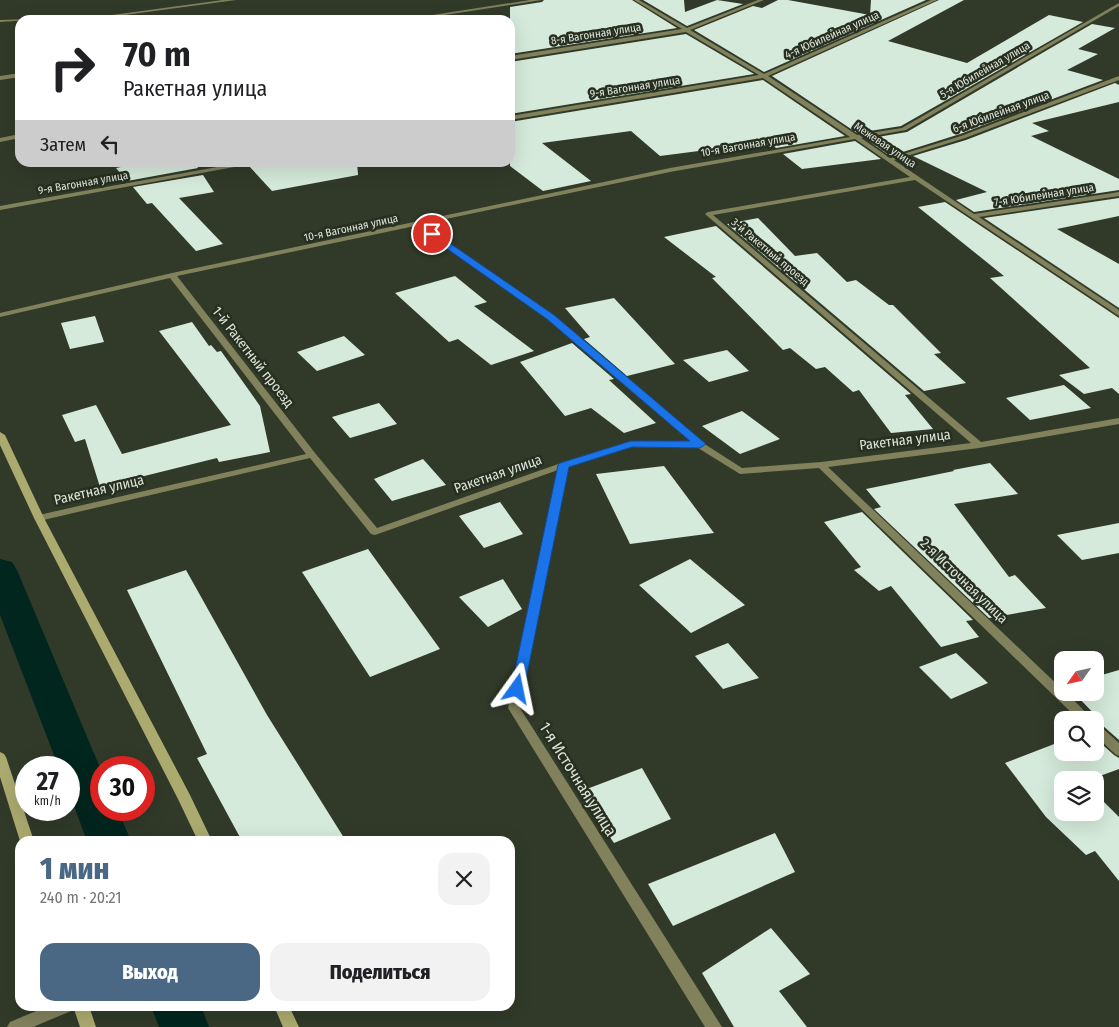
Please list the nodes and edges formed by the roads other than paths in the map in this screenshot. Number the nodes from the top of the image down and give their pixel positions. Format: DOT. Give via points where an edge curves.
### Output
graph roads {
  1 [pos="234,0"];
  2 [pos="540,0"];
  3 [pos="636,0"];
  4 [pos="762,0"];
  5 [pos="935,0"];
  6 [pos="1119,4"];
  7 [pos="116,15"];
  8 [pos="436,15"];
  9 [pos="15,20"];
  10 [pos="0,21"];
  11 [pos="686,30"];
  12 [pos="515,57"];
  13 [pos="15,76"];
  14 [pos="764,76"];
  15 [pos="0,78"];
  16 [pos="1119,78"];
  17 [pos="515,117"];
  18 [pos="854,136"];
  19 [pos="15,137"];
  20 [pos="0,140"];
  21 [pos="889,160"];
  22 [pos="230,167"];
  23 [pos="916,178"];
  24 [pos="1119,194"];
  25 [pos="0,208"];
  26 [pos="972,216"];
  27 [pos="417,224"];
  28 [pos="172,275"];
  29 [pos="1119,314"];
  30 [pos="0,315"];
  31 [pos="1119,421"];
  32 [pos="0,435"];
  33 [pos="700,444"];
  34 [pos="979,445"];
  35 [pos="312,456"];
  36 [pos="564,465"];
  37 [pos="820,465"];
  38 [pos="39,518"];
  39 [pos="1078,711"];
  40 [pos="1104,737"];
  41 [pos="1119,751"];
  42 [pos="0,757"];
  43 [pos="26,836"];
  44 [pos="203,836"];
  45 [pos="54,1011"];
  46 [pos="83,1011"];
  47 [pos="283,1011"];
  48 [pos="14,1027"];
  49 [pos="88,1027"];
  50 [pos="290,1027"];
  51 [pos="714,1027"];
  1 -- 7 [label="street"];
  2 -- 8 [label="street"];
  3 -- 11 [label="street, Межевая улица"];
  4 -- 11 [label="street, 8-я Вагонная улица"];
  5 -- 14 [label="street, 4-я Юбилейная улица"];
  6 -- 18 [label="street, 5-я Юбилейная улица" via="904,129"];
  9 -- 10 [label="street"];
  11 -- 12 [label="street, 8-я Вагонная улица"];
  11 -- 14 [label="street, Межевая улица"];
  13 -- 15 [label="street"];
  14 -- 17 [label="street, 9-я Вагонная улица"];
  14 -- 18 [label="street, Межевая улица"];
  16 -- 21 [label="street, 6-я Юбилейная улица" via="963,137"];
  18 -- 21 [label="street, Межевая улица"];
  18 -- 27 [label="street, 10-я Вагонная улица" via="670,170"];
  19 -- 20 [label="street"];
  21 -- 23 [label="street, Межевая улица"];
  22 -- 25 [label="street, 9-я Вагонная улица"];
  23 -- 26 [label="street, Межевая улица"];
  23 -- 34 [label="street, 3-й Ракетный проезд" via="708,214"];
  24 -- 26 [label="street, 7-я Юбилейная улица"];
  26 -- 29 [label="street, Межевая улица"];
  27 -- 28 [label="street, 10-я Вагонная улица"];
  27 -- 33 [label="street" via="550,317"];
  28 -- 30 [label="street, 10-я Вагонная улица"];
  28 -- 35 [label="street, 1-й Ракетный проезд"];
  31 -- 34 [label="street, Ракетная улица"];
  32 -- 38 [label="main road"];
  33 -- 36 [label="street, Ракетная улица" via="631,444"];
  33 -- 37 [label="street, Ракетная улица" via="740,471"];
  34 -- 37 [label="street, Ракетная улица"];
  35 -- 36 [label="street, Ракетная улица" via="375,532"];
  35 -- 38 [label="street, Ракетная улица"];
  36 -- 51 [label="street, 1-я Источная улица" via="514,708"];
  37 -- 39 [label="street, 2-я Источная улица"];
  38 -- 44 [label="main road"];
  40 -- 41 [label="street"];
  42 -- 43 [label="main road"];
  45 -- 48 [label="street"];
  46 -- 49 [label="main road"];
  47 -- 50 [label="main road"];
}
